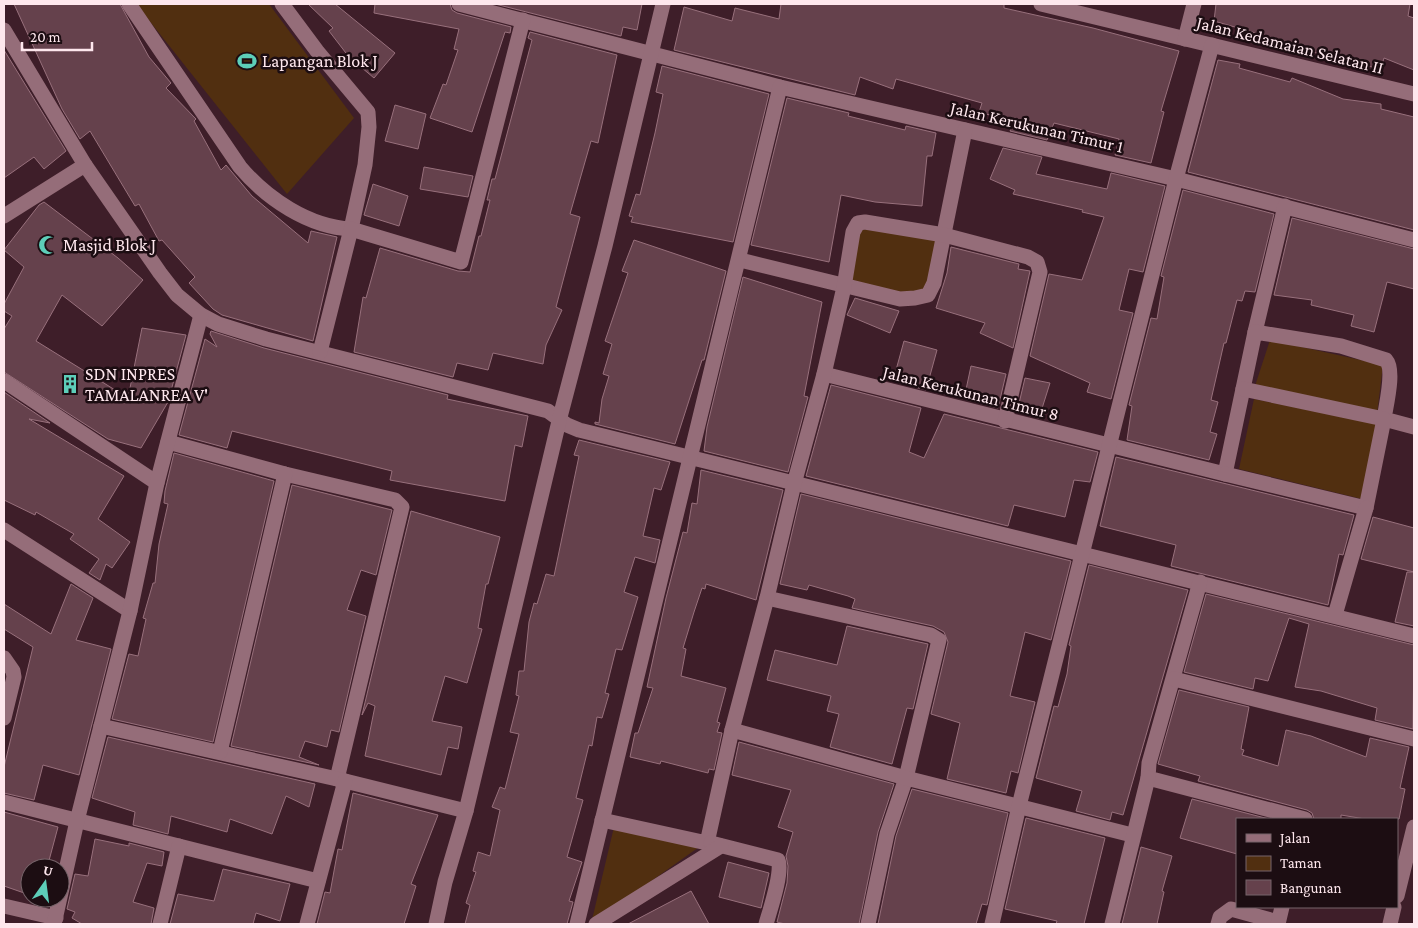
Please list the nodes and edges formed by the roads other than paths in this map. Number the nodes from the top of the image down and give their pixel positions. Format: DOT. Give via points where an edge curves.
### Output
graph roads {
  1 [pos="129,4"];
  2 [pos="282,4"];
  3 [pos="459,4"];
  4 [pos="663,4"];
  5 [pos="1041,4"];
  6 [pos="1194,4"];
  7 [pos="523,20"];
  8 [pos="4,30"];
  9 [pos="1185,39"];
  10 [pos="1212,45"];
  11 [pos="650,53"];
  12 [pos="780,87"];
  13 [pos="1414,94"];
  14 [pos="965,130"];
  15 [pos="85,165"];
  16 [pos="1176,179"];
  17 [pos="1285,206"];
  18 [pos="4,216"];
  19 [pos="351,229"];
  20 [pos="944,235"];
  21 [pos="1414,240"];
  22 [pos="740,260"];
  23 [pos="844,287"];
  24 [pos="201,315"];
  25 [pos="1255,332"];
  26 [pos="320,352"];
  27 [pos="824,374"];
  28 [pos="4,380"];
  29 [pos="1243,388"];
  30 [pos="560,417"];
  31 [pos="1384,419"];
  32 [pos="1005,421"];
  33 [pos="1414,427"];
  34 [pos="168,442"];
  35 [pos="1110,447"];
  36 [pos="689,457"];
  37 [pos="285,474"];
  38 [pos="1225,474"];
  39 [pos="157,483"];
  40 [pos="794,484"];
  41 [pos="1366,508"];
  42 [pos="4,530"];
  43 [pos="1084,554"];
  44 [pos="1200,582"];
  45 [pos="767,598"];
  46 [pos="130,611"];
  47 [pos="1336,615"];
  48 [pos="1414,636"];
  49 [pos="4,658"];
  50 [pos="1174,678"];
  51 [pos="4,718"];
  52 [pos="101,726"];
  53 [pos="732,730"];
  54 [pos="1414,739"];
  55 [pos="220,752"];
  56 [pos="906,778"];
  57 [pos="1148,778"];
  58 [pos="341,780"];
  59 [pos="4,802"];
  60 [pos="1019,806"];
  61 [pos="466,811"];
  62 [pos="1299,818"];
  63 [pos="602,820"];
  64 [pos="77,821"];
  65 [pos="1414,827"];
  66 [pos="1132,835"];
  67 [pos="714,844"];
  68 [pos="1407,845"];
  69 [pos="180,846"];
  70 [pos="318,880"];
  71 [pos="1398,891"];
  72 [pos="4,906"];
  73 [pos="1282,908"];
  74 [pos="1394,908"];
  75 [pos="55,921"];
  76 [pos="1278,923"];
  77 [pos="160,924"];
  78 [pos="307,924"];
  79 [pos="436,924"];
  80 [pos="577,924"];
  81 [pos="596,924"];
  82 [pos="766,924"];
  83 [pos="868,924"];
  84 [pos="992,924"];
  85 [pos="1112,924"];
  86 [pos="1218,924"];
  87 [pos="1390,924"];
  1 -- 19 [label="street" via="252,182 282,204 315,221 334,228"];
  2 -- 19 [label="street" via="368,112 365,165"];
  3 -- 7 [label="street, Jalan Kerukunan Timur 1"];
  4 -- 11 [label="street"];
  5 -- 9 [label="street, Jalan Kedamaian Selatan II"];
  6 -- 9 [label="street"];
  7 -- 11 [label="street, Jalan Kerukunan Timur 1"];
  7 -- 19 [label="street" via="461,262"];
  8 -- 15 [label="street"];
  9 -- 10 [label="street, Jalan Kedamaian Selatan II"];
  10 -- 13 [label="street, Jalan Kedamaian Selatan II"];
  10 -- 16 [label="street"];
  11 -- 12 [label="street, Jalan Kerukunan Timur 1"];
  11 -- 30 [label="street" via="605,246"];
  12 -- 14 [label="street, Jalan Kerukunan Timur 1"];
  12 -- 22 [label="street"];
  14 -- 16 [label="street, Jalan Kerukunan Timur 1"];
  14 -- 20 [label="street"];
  15 -- 18 [label="street"];
  15 -- 24 [label="street" via="168,286"];
  16 -- 17 [label="street, Jalan Kerukunan Timur 1"];
  16 -- 35 [label="street"];
  17 -- 21 [label="street, Jalan Kerukunan Timur 1"];
  17 -- 25 [label="street"];
  19 -- 26 [label="street"];
  20 -- 23 [label="street" via="934,283 928,295 900,299"];
  20 -- 23 [label="street" via="858,223 853,232"];
  20 -- 32 [label="street" via="1028,256 1040,267"];
  22 -- 23 [label="street"];
  22 -- 36 [label="street"];
  23 -- 27 [label="street"];
  24 -- 26 [label="street" via="234,329"];
  24 -- 34 [label="street"];
  25 -- 29 [label="street"];
  25 -- 31 [label="street" via="1341,346 1386,360 1390,375"];
  26 -- 30 [label="street" via="548,410"];
  27 -- 32 [label="street, Jalan Kerukunan Timur 8"];
  27 -- 40 [label="street"];
  28 -- 39 [label="street"];
  29 -- 31 [label="street"];
  29 -- 38 [label="street"];
  30 -- 36 [label="street" via="567,425 579,430"];
  30 -- 61 [label="street"];
  31 -- 33 [label="street"];
  31 -- 41 [label="street"];
  32 -- 35 [label="street, Jalan Kerukunan Timur 8"];
  34 -- 37 [label="street"];
  34 -- 39 [label="street"];
  35 -- 38 [label="street, Jalan Kerukunan Timur 8"];
  35 -- 43 [label="street"];
  36 -- 40 [label="street"];
  36 -- 63 [label="street"];
  37 -- 55 [label="street"];
  37 -- 58 [label="street" via="395,500 402,507"];
  38 -- 41 [label="street, Jalan Kerukunan Timur 8"];
  39 -- 46 [label="street"];
  40 -- 43 [label="street"];
  40 -- 45 [label="street"];
  41 -- 47 [label="street"];
  42 -- 46 [label="street"];
  43 -- 44 [label="street"];
  43 -- 60 [label="street"];
  44 -- 47 [label="street"];
  44 -- 50 [label="street"];
  45 -- 53 [label="street"];
  45 -- 56 [label="street" via="931,635 939,640"];
  46 -- 52 [label="street"];
  47 -- 48 [label="street"];
  49 -- 51 [label="street" via="14,677"];
  50 -- 54 [label="street"];
  50 -- 57 [label="street" via="1149,763"];
  52 -- 55 [label="street"];
  52 -- 64 [label="street"];
  53 -- 56 [label="street"];
  53 -- 67 [label="street"];
  55 -- 58 [label="street"];
  56 -- 60 [label="street"];
  56 -- 83 [label="street" via="887,834"];
  57 -- 62 [label="street"];
  57 -- 66 [label="street"];
  58 -- 61 [label="street"];
  58 -- 70 [label="street"];
  59 -- 64 [label="street"];
  60 -- 66 [label="street"];
  60 -- 84 [label="street"];
  61 -- 79 [label="street"];
  63 -- 67 [label="street"];
  63 -- 80 [label="street"];
  64 -- 69 [label="street"];
  64 -- 75 [label="street"];
  65 -- 68 [label="street"];
  66 -- 85 [label="street"];
  67 -- 81 [label="street"];
  67 -- 82 [label="street" via="778,860 777,880"];
  68 -- 71 [label="street"];
  69 -- 70 [label="street"];
  69 -- 77 [label="street"];
  70 -- 78 [label="street"];
  72 -- 75 [label="street"];
  73 -- 76 [label="street"];
  74 -- 87 [label="street"];
  76 -- 86 [label="street" via="1231,909 1220,917"];
}
